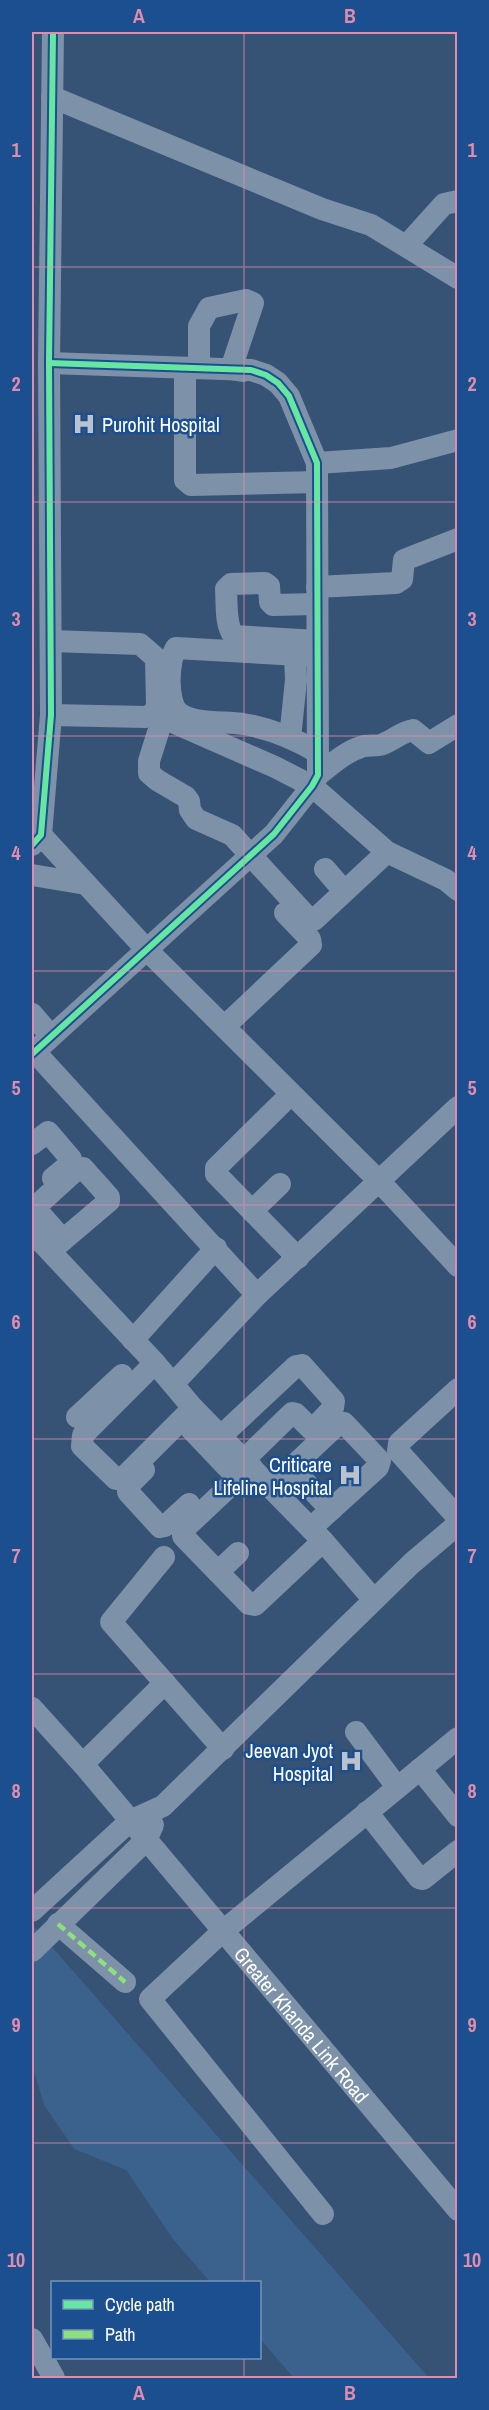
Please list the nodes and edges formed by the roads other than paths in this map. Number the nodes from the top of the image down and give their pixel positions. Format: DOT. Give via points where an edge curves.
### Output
graph roads {
  1 [pos="53,32"];
  2 [pos="52,97"];
  3 [pos="458,201"];
  4 [pos="407,245"];
  5 [pos="458,278"];
  6 [pos="40,321"];
  7 [pos="49,363"];
  8 [pos="192,368"];
  9 [pos="231,369"];
  10 [pos="457,441"];
  11 [pos="317,472"];
  12 [pos="458,539"];
  13 [pos="317,596"];
  14 [pos="51,641"];
  15 [pos="310,651"];
  16 [pos="51,715"];
  17 [pos="458,725"];
  18 [pos="290,738"];
  19 [pos="317,752"];
  20 [pos="315,780"];
  21 [pos="332,817"];
  22 [pos="36,841"];
  23 [pos="381,858"];
  24 [pos="245,862"];
  25 [pos="324,869"];
  26 [pos="32,875"];
  27 [pos="454,880"];
  28 [pos="86,884"];
  29 [pos="344,891"];
  30 [pos="146,949"];
  31 [pos="32,1014"];
  32 [pos="225,1026"];
  33 [pos="51,1036"];
  34 [pos="33,1052"];
  35 [pos="291,1094"];
  36 [pos="458,1107"];
  37 [pos="32,1117"];
  38 [pos="32,1134"];
  39 [pos="32,1144"];
  40 [pos="379,1181"];
  41 [pos="280,1184"];
  42 [pos="32,1205"];
  43 [pos="252,1211"];
  44 [pos="32,1232"];
  45 [pos="56,1245"];
  46 [pos="216,1248"];
  47 [pos="298,1258"];
  48 [pos="458,1266"];
  49 [pos="257,1295"];
  50 [pos="144,1352"];
  51 [pos="173,1384"];
  52 [pos="458,1389"];
  53 [pos="77,1417"];
  54 [pos="195,1418"];
  55 [pos="229,1428"];
  56 [pos="245,1459"];
  57 [pos="292,1468"];
  58 [pos="271,1487"];
  59 [pos="332,1510"];
  60 [pos="458,1518"];
  61 [pos="458,1524"];
  62 [pos="317,1534"];
  63 [pos="238,1553"];
  64 [pos="164,1557"];
  65 [pos="218,1572"];
  66 [pos="374,1600"];
  67 [pos="165,1683"];
  68 [pos="32,1708"];
  69 [pos="356,1732"];
  70 [pos="458,1738"];
  71 [pos="223,1749"];
  72 [pos="83,1764"];
  73 [pos="420,1769"];
  74 [pos="397,1787"];
  75 [pos="163,1806"];
  76 [pos="367,1812"];
  77 [pos="458,1816"];
  78 [pos="130,1821"];
  79 [pos="146,1839"];
  80 [pos="458,1851"];
  81 [pos="32,1911"];
  82 [pos="56,1926"];
  83 [pos="224,1931"];
  84 [pos="32,1951"];
  85 [pos="125,1982"];
  86 [pos="458,2210"];
  87 [pos="323,2214"];
  88 [pos="32,2339"];
  89 [pos="54,2379"];
  1 -- 2 [label="street"];
  2 -- 4 [label="street" via="322,209 371,225"];
  2 -- 6 [label="street"];
  3 -- 4 [label="street" via="444,204"];
  4 -- 5 [label="street"];
  6 -- 7 [label="street"];
  7 -- 8 [label="street"];
  7 -- 14 [label="street"];
  8 -- 9 [label="street"];
  8 -- 9 [label="street" via="199,326 209,308 246,300 253,303"];
  8 -- 11 [label="street" via="187,482 191,485"];
  9 -- 11 [label="street" via="256,372 278,383 289,396"];
  10 -- 11 [label="street"];
  11 -- 13 [label="street"];
  12 -- 13 [label="street" via="404,560 402,579 396,582"];
  13 -- 15 [label="street"];
  13 -- 15 [label="street" via="273,605 265,583 231,584 226,589 234,636"];
  14 -- 16 [label="street"];
  14 -- 16 [label="street" via="140,644 156,658 157,706 146,717"];
  15 -- 18 [label="street" via="296,680"];
  15 -- 18 [label="street" via="176,648 171,655 169,700 179,713 193,719 246,725"];
  15 -- 19 [label="street"];
  16 -- 22 [label="street"];
  17 -- 20 [label="street" via="429,744 413,730 381,746 359,747"];
  18 -- 19 [label="street"];
  19 -- 20 [label="street"];
  20 -- 23 [label="street"];
  20 -- 24 [label="street" via="274,834"];
  20 -- 24 [label="street" via="170,721 161,723 148,761 149,773 186,797 196,819 232,836"];
  21 -- 23 [label="street"];
  22 -- 28 [label="street"];
  23 -- 27 [label="street"];
  23 -- 29 [label="street"];
  24 -- 29 [label="street" via="310,920"];
  24 -- 30 [label="street"];
  24 -- 32 [label="street" via="311,945"];
  25 -- 29 [label="street"];
  26 -- 28 [label="street"];
  28 -- 30 [label="street"];
  30 -- 32 [label="street"];
  30 -- 33 [label="street"];
  31 -- 33 [label="street"];
  32 -- 35 [label="street"];
  33 -- 34 [label="street"];
  34 -- 46 [label="street"];
  35 -- 40 [label="street"];
  35 -- 43 [label="street" via="216,1168 216,1174"];
  36 -- 40 [label="street"];
  37 -- 38 [label="street" via="37,1127"];
  39 -- 42 [label="street" via="48,1132 71,1159"];
  40 -- 47 [label="street"];
  40 -- 48 [label="street"];
  41 -- 43 [label="street"];
  42 -- 45 [label="street"];
  42 -- 45 [label="street" via="83,1168 109,1197"];
  43 -- 47 [label="street"];
  44 -- 45 [label="street"];
  45 -- 50 [label="street"];
  46 -- 49 [label="street"];
  46 -- 50 [label="street"];
  47 -- 49 [label="street"];
  49 -- 51 [label="street"];
  50 -- 51 [label="street"];
  50 -- 53 [label="street"];
  50 -- 54 [label="street" via="82,1436 82,1446 116,1479 122,1479"];
  51 -- 54 [label="street"];
  52 -- 60 [label="street" via="399,1443 398,1451"];
  54 -- 55 [label="street"];
  54 -- 56 [label="street"];
  54 -- 56 [label="street" via="128,1486 128,1492 160,1527"];
  55 -- 56 [label="street"];
  55 -- 56 [label="street" via="296,1365 302,1365 334,1401 333,1408 311,1429 292,1413"];
  56 -- 58 [label="street"];
  56 -- 65 [label="street" via="183,1530 183,1536"];
  57 -- 58 [label="street"];
  57 -- 59 [label="street"];
  57 -- 59 [label="street" via="339,1423 344,1423 380,1461"];
  58 -- 62 [label="street"];
  59 -- 62 [label="street"];
  61 -- 66 [label="street"];
  62 -- 65 [label="street" via="255,1605 249,1604"];
  62 -- 66 [label="street"];
  63 -- 65 [label="street"];
  64 -- 67 [label="street" via="111,1622"];
  66 -- 71 [label="street"];
  67 -- 71 [label="street"];
  67 -- 72 [label="street"];
  68 -- 72 [label="street, Greater Khanda Link Road"];
  69 -- 74 [label="street"];
  70 -- 73 [label="street"];
  71 -- 75 [label="street"];
  72 -- 78 [label="street, Greater Khanda Link Road"];
  73 -- 74 [label="street"];
  73 -- 77 [label="street"];
  74 -- 76 [label="street"];
  75 -- 78 [label="street"];
  75 -- 79 [label="street"];
  76 -- 80 [label="street" via="419,1878 423,1879"];
  76 -- 83 [label="street"];
  78 -- 79 [label="street, Greater Khanda Link Road"];
  78 -- 81 [label="street"];
  79 -- 82 [label="street"];
  79 -- 83 [label="street, Greater Khanda Link Road"];
  82 -- 84 [label="street"];
  82 -- 85 [label="street"];
  83 -- 86 [label="street, Greater Khanda Link Road"];
  83 -- 87 [label="street" via="150,1998"];
  88 -- 89 [label="street"];
}
